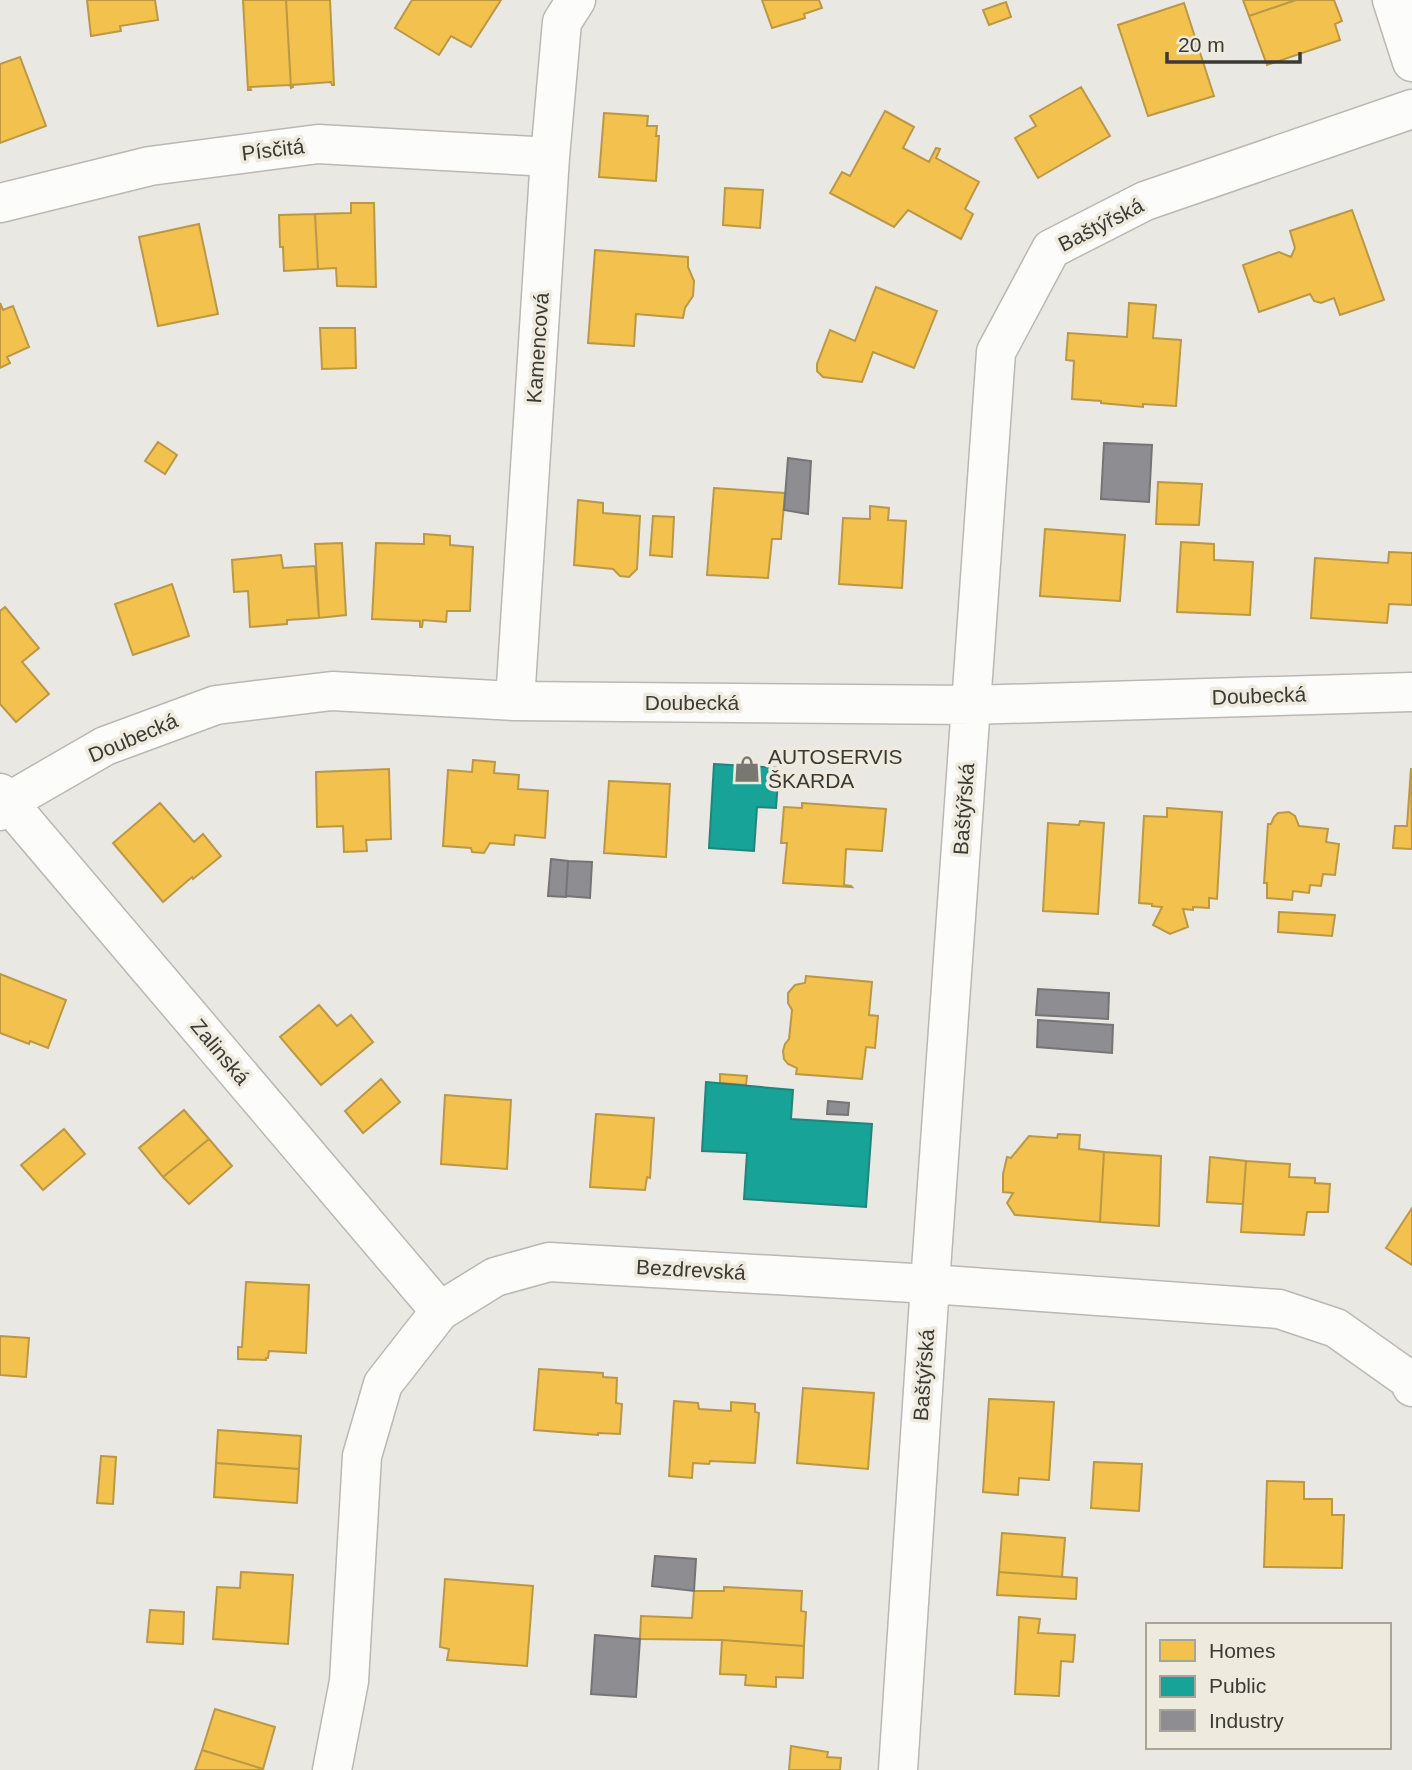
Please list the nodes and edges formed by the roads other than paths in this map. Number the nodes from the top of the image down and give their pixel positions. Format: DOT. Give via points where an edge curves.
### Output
graph roads {
  1 [pos="576,0"];
  2 [pos="1392,0"];
  3 [pos="1412,62"];
  4 [pos="1412,109"];
  5 [pos="550,157"];
  6 [pos="0,203"];
  7 [pos="1412,692"];
  8 [pos="515,701"];
  9 [pos="971,705"];
  10 [pos="3,802"];
  11 [pos="930,1284"];
  12 [pos="440,1311"];
  13 [pos="1411,1381"];
  14 [pos="332,1770"];
  15 [pos="898,1770"];
  1 -- 5 [label="street, Kamencová" via="562,22"];
  2 -- 3 [label="street"];
  4 -- 9 [label="street, Baštýřská" via="1145,201 1051,249 996,352"];
  5 -- 6 [label="street, Písčitá" via="318,144 150,166"];
  5 -- 8 [label="street, Kamencová"];
  7 -- 9 [label="street, Doubecká"];
  8 -- 9 [label="street, Doubecká"];
  8 -- 10 [label="street, Doubecká" via="332,691 216,705 105,746"];
  9 -- 11 [label="street, Baštýřská"];
  10 -- 12 [label="street, Zalinská"];
  11 -- 12 [label="street, Bezdrevská" via="549,1262 495,1277"];
  11 -- 13 [label="street, Bezdrevská" via="1279,1309 1336,1328"];
  11 -- 15 [label="street, Baštýřská"];
  12 -- 14 [label="street, Bezdrevská" via="383,1384 362,1457 349,1681"];
}
